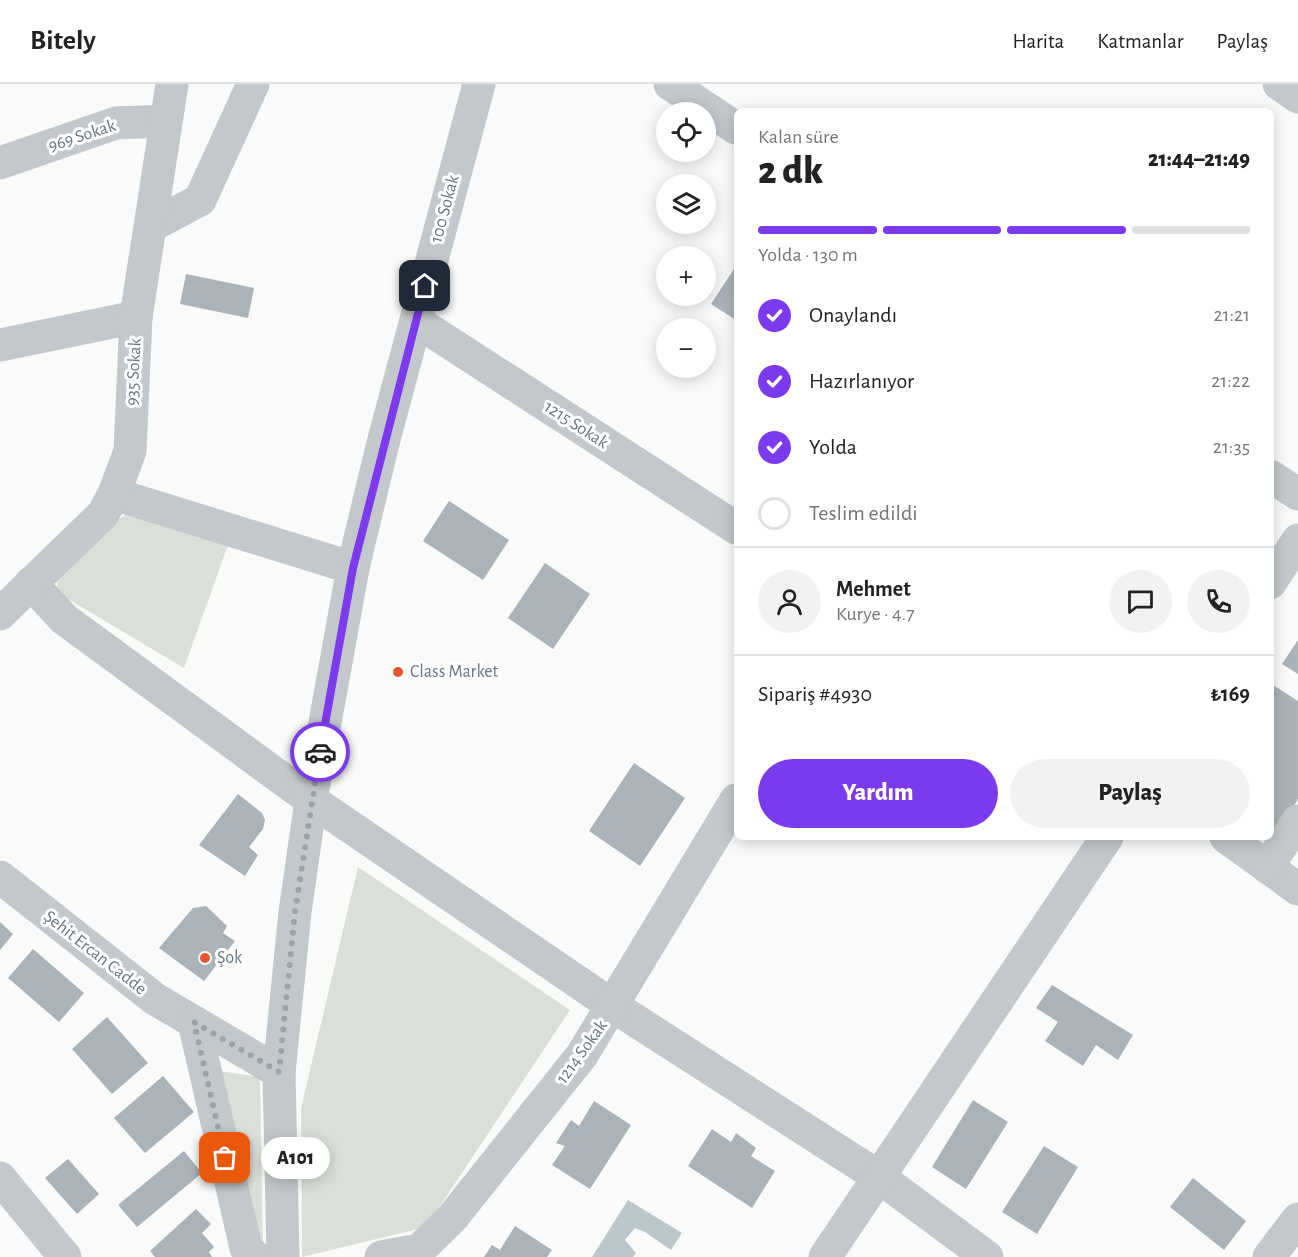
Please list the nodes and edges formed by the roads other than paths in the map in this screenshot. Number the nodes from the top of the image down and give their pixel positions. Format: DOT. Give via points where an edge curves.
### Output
graph roads {
  1 [pos="172,84"];
  2 [pos="253,84"];
  3 [pos="479,84"];
  4 [pos="670,84"];
  5 [pos="1279,84"];
  6 [pos="1298,97"];
  7 [pos="166,121"];
  8 [pos="734,127"];
  9 [pos="0,163"];
  10 [pos="151,226"];
  11 [pos="136,317"];
  12 [pos="416,321"];
  13 [pos="0,345"];
  14 [pos="1274,479"];
  15 [pos="114,494"];
  16 [pos="1298,494"];
  17 [pos="734,527"];
  18 [pos="1298,540"];
  19 [pos="353,568"];
  20 [pos="1274,577"];
  21 [pos="31,583"];
  22 [pos="0,614"];
  23 [pos="311,800"];
  24 [pos="734,803"];
  25 [pos="1298,821"];
  26 [pos="1105,840"];
  27 [pos="1230,840"];
  28 [pos="1267,867"];
  29 [pos="0,878"];
  30 [pos="1298,889"];
  31 [pos="613,1006"];
  32 [pos="194,1022"];
  33 [pos="279,1072"];
  34 [pos="0,1178"];
  35 [pos="879,1178"];
  36 [pos="1298,1219"];
  37 [pos="65,1257"];
  38 [pos="255,1257"];
  39 [pos="283,1257"];
  40 [pos="381,1257"];
  41 [pos="825,1257"];
  42 [pos="987,1257"];
  43 [pos="1269,1257"];
  1 -- 7 [label="street, 935 Sokak"];
  2 -- 10 [label="street" via="200,200"];
  3 -- 12 [label="street, 100 Sokak"];
  4 -- 8 [label="street"];
  5 -- 6 [label="street"];
  7 -- 9 [label="street, 969 Sokak" via="116,123"];
  7 -- 10 [label="street, 935 Sokak"];
  10 -- 11 [label="street, 935 Sokak"];
  11 -- 13 [label="street"];
  11 -- 15 [label="street, 935 Sokak" via="130,451"];
  12 -- 17 [label="street, 1215 Sokak"];
  12 -- 19 [label="street, 100 Sokak"];
  14 -- 16 [label="street"];
  15 -- 19 [label="street"];
  15 -- 21 [label="street, 935 Sokak" via="104,514"];
  18 -- 20 [label="street"];
  19 -- 23 [label="street, 100 Sokak"];
  21 -- 22 [label="street, 935 Sokak"];
  21 -- 23 [label="street" via="64,619"];
  23 -- 31 [label="street"];
  23 -- 33 [label="street, 100 Sokak"];
  24 -- 31 [label="street, 1214 Sokak"];
  25 -- 28 [label="street"];
  26 -- 35 [label="street"];
  27 -- 28 [label="street"];
  28 -- 30 [label="street"];
  29 -- 32 [label="street, Şehit Ercan Cadde" via="155,999"];
  31 -- 35 [label="street"];
  31 -- 40 [label="street, 1214 Sokak" via="582,1055 452,1218 419,1250"];
  32 -- 33 [label="street, Şehit Ercan Cadde"];
  32 -- 38 [label="street" via="246,1248"];
  33 -- 39 [label="street, 100 Sokak"];
  34 -- 37 [label="street"];
  35 -- 41 [label="street"];
  35 -- 42 [label="street"];
  36 -- 43 [label="street"];
}
